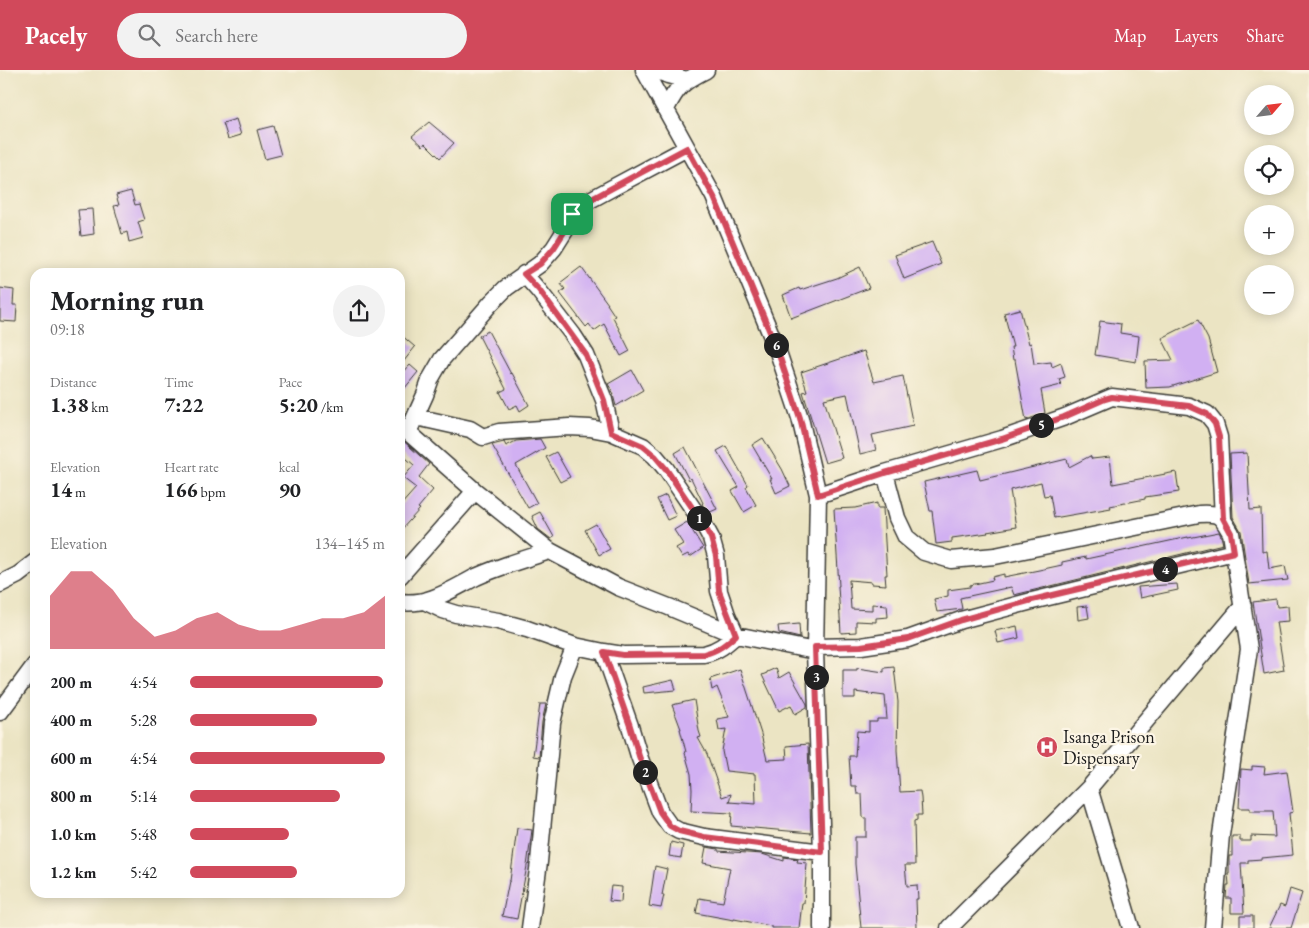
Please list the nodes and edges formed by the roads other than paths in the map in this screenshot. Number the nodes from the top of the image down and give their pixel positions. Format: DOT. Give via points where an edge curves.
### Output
graph roads {
  1 [pos="644,70"];
  2 [pos="656,70"];
  3 [pos="706,70"];
  4 [pos="687,80"];
  5 [pos="666,109"];
  6 [pos="687,148"];
  7 [pos="524,274"];
  8 [pos="416,417"];
  9 [pos="405,428"];
  10 [pos="405,430"];
  11 [pos="611,432"];
  12 [pos="885,473"];
  13 [pos="475,491"];
  14 [pos="818,495"];
  15 [pos="1223,518"];
  16 [pos="550,550"];
  17 [pos="1234,552"];
  18 [pos="30,566"];
  19 [pos="405,570"];
  20 [pos="0,584"];
  21 [pos="424,601"];
  22 [pos="405,602"];
  23 [pos="1243,606"];
  24 [pos="736,635"];
  25 [pos="575,646"];
  26 [pos="815,649"];
  27 [pos="604,652"];
  28 [pos="30,672"];
  29 [pos="0,712"];
  30 [pos="1089,788"];
  31 [pos="822,852"];
  32 [pos="530,928"];
  33 [pos="822,928"];
  34 [pos="949,928"];
  35 [pos="1131,928"];
  36 [pos="1213,928"];
  1 -- 5 [label="street"];
  2 -- 4 [label="street"];
  3 -- 4 [label="street"];
  4 -- 5 [label="street" via="672,95"];
  5 -- 6 [label="street"];
  6 -- 7 [label="street" via="579,206 554,248 540,264"];
  6 -- 14 [label="street" via="714,197 777,349 800,418"];
  7 -- 8 [label="street" via="491,303 442,359"];
  7 -- 11 [label="street" via="586,355 604,400"];
  8 -- 9 [label="street"];
  8 -- 11 [label="street" via="470,429 483,437 499,432 569,427"];
  10 -- 13 [label="street"];
  11 -- 24 [label="street" via="643,446 655,456 704,525 716,556 719,591"];
  12 -- 14 [label="street"];
  12 -- 15 [label="street" via="897,518 906,537 924,552 951,560 995,556 1199,514 1215,514"];
  12 -- 15 [label="street" via="1002,439 1112,397 1189,406 1207,414 1219,437"];
  13 -- 16 [label="street"];
  13 -- 19 [label="street"];
  14 -- 26 [label="street"];
  15 -- 17 [label="street" via="1231,533"];
  16 -- 21 [label="street"];
  16 -- 24 [label="street" via="618,587"];
  17 -- 23 [label="street"];
  17 -- 26 [label="street" via="1032,600 908,639"];
  18 -- 20 [label="street"];
  21 -- 22 [label="street"];
  21 -- 25 [label="street" via="443,610 498,621"];
  23 -- 30 [label="street"];
  23 -- 36 [label="street" via="1249,649 1221,835"];
  24 -- 26 [label="street"];
  24 -- 27 [label="street" via="722,647 704,654 623,655"];
  25 -- 27 [label="street"];
  25 -- 32 [label="street" via="562,676 552,723"];
  26 -- 31 [label="street"];
  27 -- 31 [label="street" via="660,812 670,826 704,837"];
  28 -- 29 [label="street"];
  30 -- 34 [label="street"];
  30 -- 35 [label="street"];
  31 -- 33 [label="street"];
}
